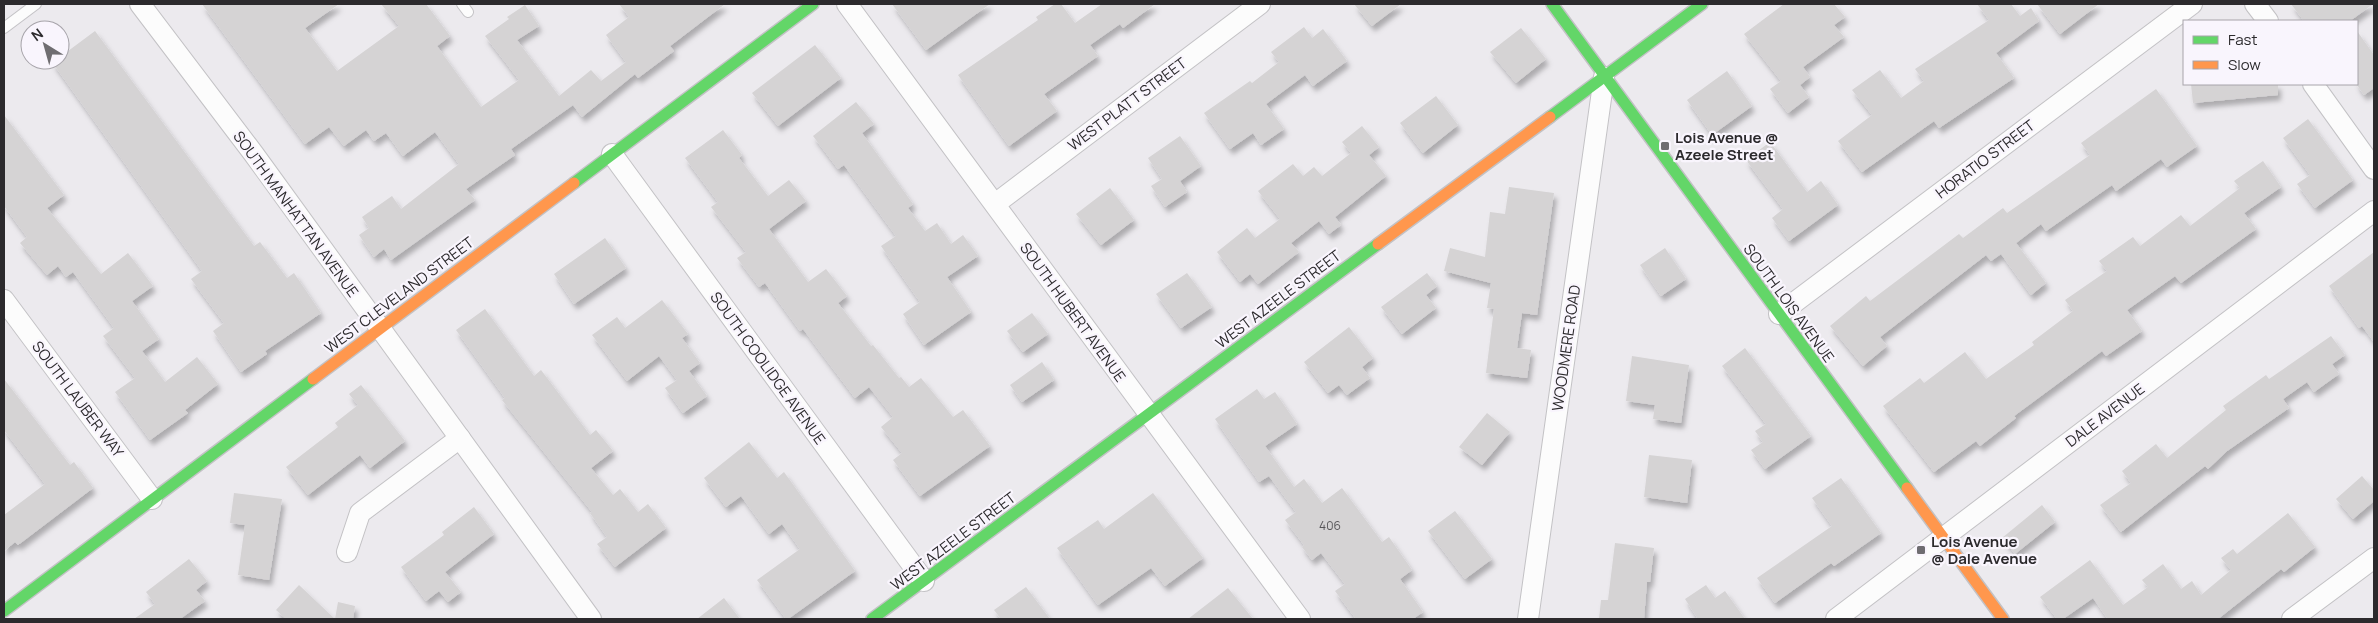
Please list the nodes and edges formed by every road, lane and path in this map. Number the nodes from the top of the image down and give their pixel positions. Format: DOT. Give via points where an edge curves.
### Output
graph roads {
  1 [pos="36,4"];
  2 [pos="140,4"];
  3 [pos="813,4"];
  4 [pos="847,4"];
  5 [pos="1260,4"];
  6 [pos="1552,4"];
  7 [pos="1702,4"];
  8 [pos="2192,4"];
  9 [pos="2255,4"];
  10 [pos="2267,20"];
  11 [pos="4,28"];
  12 [pos="1604,77"];
  13 [pos="2314,85"];
  14 [pos="612,154"];
  15 [pos="2374,170"];
  16 [pos="995,204"];
  17 [pos="2374,211"];
  18 [pos="4,300"];
  19 [pos="1779,314"];
  20 [pos="380,328"];
  21 [pos="1148,415"];
  22 [pos="460,438"];
  23 [pos="152,499"];
  24 [pos="1943,539"];
  25 [pos="347,552"];
  26 [pos="2374,558"];
  27 [pos="924,581"];
  28 [pos="4,611"];
  29 [pos="592,619"];
  30 [pos="872,619"];
  31 [pos="1300,619"];
  32 [pos="1528,619"];
  33 [pos="1836,619"];
  34 [pos="2004,619"];
  35 [pos="2292,619"];
  1 -- 11 [label="lane"];
  2 -- 20 [label="street, SOUTH MANHATTAN AVENUE"];
  3 -- 14 [label="street, WEST CLEVELAND STREET"];
  4 -- 16 [label="street, SOUTH HUBERT AVENUE"];
  5 -- 16 [label="street, WEST PLATT STREET"];
  6 -- 12 [label="street, SOUTH LOIS AVENUE"];
  7 -- 12 [label="street, WEST AZEELE STREET"];
  8 -- 19 [label="street, HORATIO STREET"];
  9 -- 10 [label="street"];
  12 -- 19 [label="street, SOUTH LOIS AVENUE"];
  12 -- 21 [label="street, WEST AZEELE STREET"];
  12 -- 32 [label="street, WOODMERE ROAD"];
  13 -- 15 [label="street"];
  14 -- 20 [label="street, WEST CLEVELAND STREET"];
  14 -- 27 [label="street, SOUTH COOLIDGE AVENUE"];
  16 -- 21 [label="street, SOUTH HUBERT AVENUE"];
  17 -- 24 [label="street, DALE AVENUE"];
  18 -- 23 [label="street, SOUTH LAUBER WAY"];
  19 -- 24 [label="street, SOUTH LOIS AVENUE"];
  20 -- 22 [label="street, SOUTH MANHATTAN AVENUE"];
  20 -- 23 [label="street, WEST CLEVELAND STREET"];
  21 -- 27 [label="street, WEST AZEELE STREET"];
  21 -- 31 [label="street, SOUTH HUBERT AVENUE"];
  22 -- 25 [label="street" via="360,513"];
  22 -- 29 [label="street, SOUTH MANHATTAN AVENUE"];
  23 -- 28 [label="street, WEST CLEVELAND STREET"];
  24 -- 33 [label="street, DALE AVENUE"];
  24 -- 34 [label="street, SOUTH LOIS AVENUE"];
  26 -- 35 [label="street"];
  27 -- 30 [label="street, WEST AZEELE STREET"];
}
